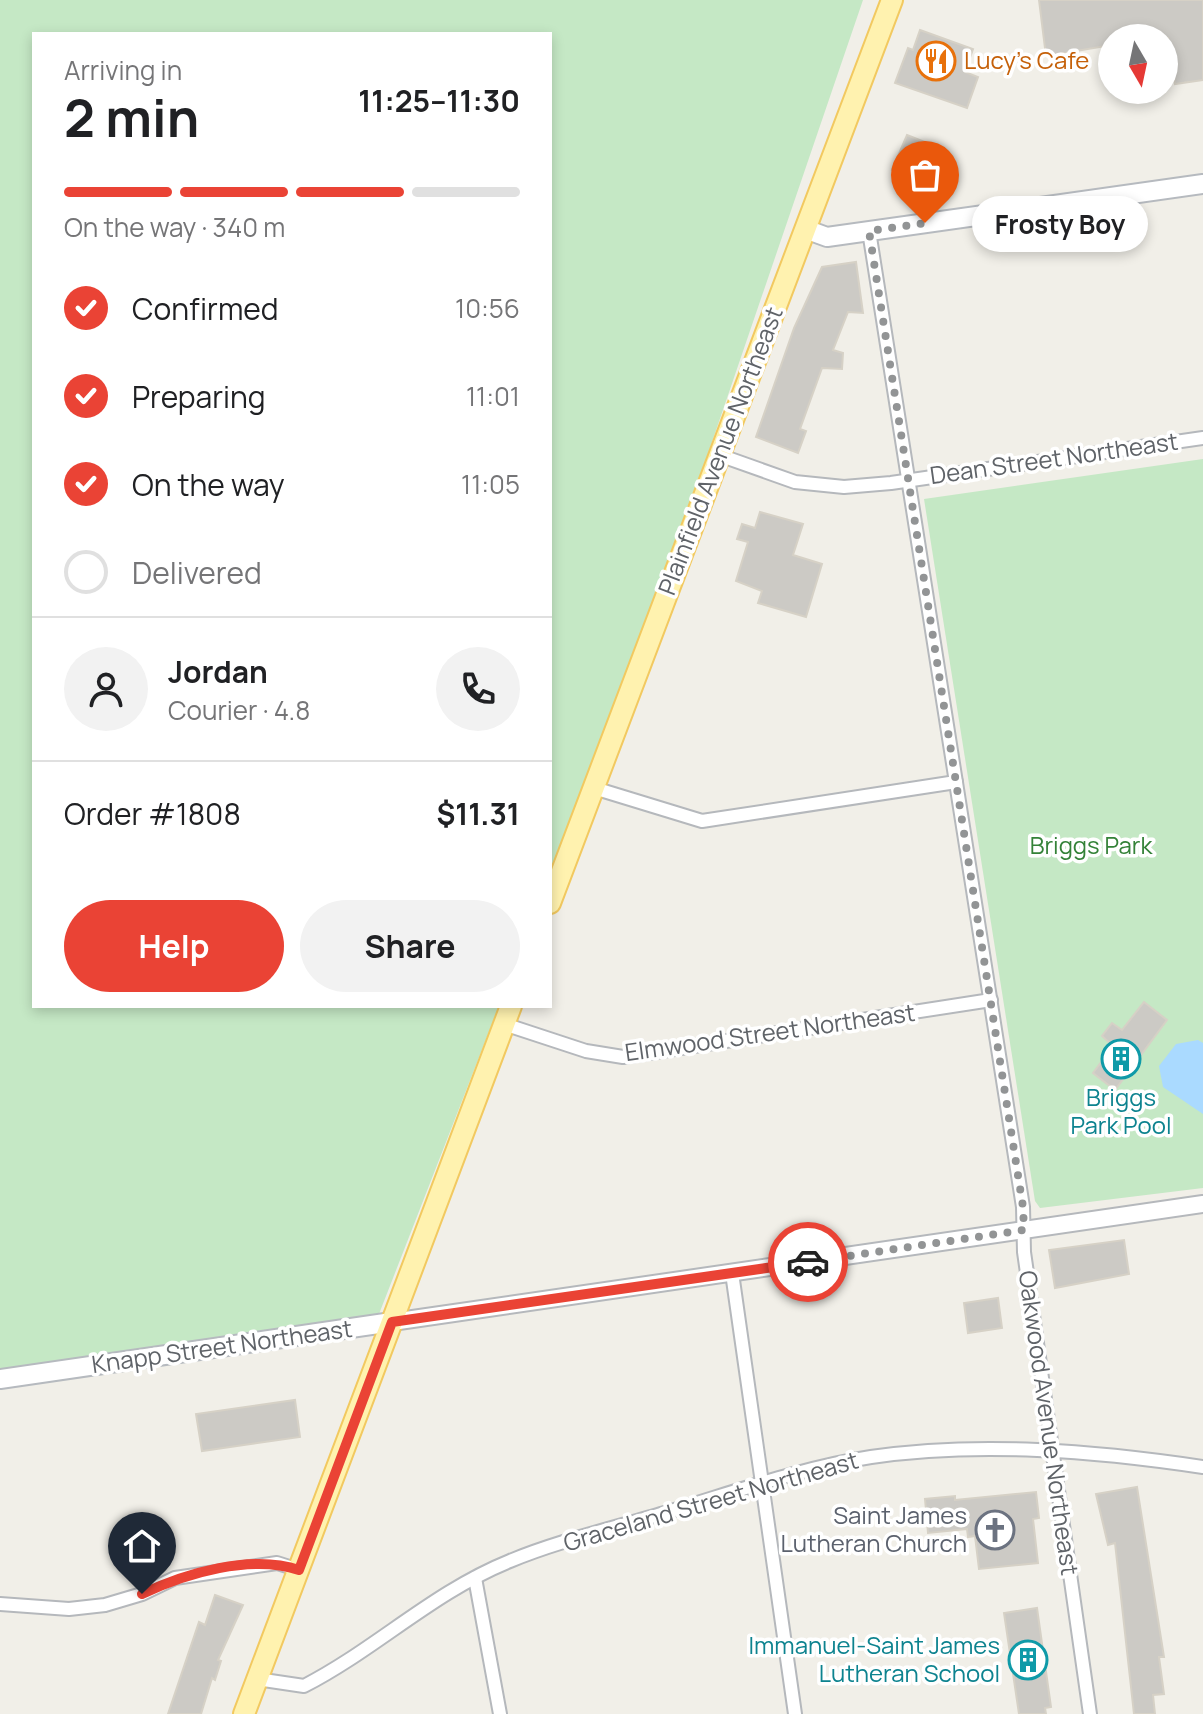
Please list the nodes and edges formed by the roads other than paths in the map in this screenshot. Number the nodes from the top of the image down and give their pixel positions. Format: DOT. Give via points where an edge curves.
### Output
graph roads {
  1 [pos="892,0"];
  2 [pos="1203,184"];
  3 [pos="805,229"];
  4 [pos="869,231"];
  5 [pos="1203,438"];
  6 [pos="719,455"];
  7 [pos="908,481"];
  8 [pos="956,782"];
  9 [pos="594,788"];
  10 [pos="552,898"];
  11 [pos="991,1000"];
  12 [pos="507,1015"];
  13 [pos="1203,1204"];
  14 [pos="1024,1230"];
  15 [pos="732,1273"];
  16 [pos="392,1322"];
  17 [pos="0,1379"];
  18 [pos="1052,1451"];
  19 [pos="1203,1467"];
  20 [pos="762,1484"];
  21 [pos="299,1570"];
  22 [pos="475,1578"];
  23 [pos="0,1604"];
  24 [pos="257,1679"];
  25 [pos="244,1714"];
  26 [pos="500,1714"];
  27 [pos="795,1714"];
  28 [pos="1090,1714"];
  1 -- 3 [label="main road, Plainfield Avenue Northeast"];
  2 -- 4 [label="main road"];
  3 -- 4 [label="main road" via="827,237"];
  3 -- 6 [label="main road, Plainfield Avenue Northeast"];
  4 -- 7 [label="street, Oakwood Avenue Northeast"];
  5 -- 7 [label="street, Dean Street Northeast"];
  6 -- 7 [label="street, Dean Street Northeast" via="795,482 844,487"];
  6 -- 9 [label="main road, Plainfield Avenue Northeast"];
  7 -- 8 [label="street, Oakwood Avenue Northeast"];
  8 -- 9 [label="street" via="702,821"];
  8 -- 11 [label="street, Oakwood Avenue Northeast"];
  9 -- 10 [label="main road, Plainfield Avenue Northeast"];
  11 -- 12 [label="street, Elmwood Street Northeast" via="623,1057 586,1051"];
  11 -- 14 [label="street, Oakwood Avenue Northeast"];
  12 -- 16 [label="main road"];
  13 -- 14 [label="street, Knapp Street Northeast"];
  14 -- 15 [label="street, Knapp Street Northeast"];
  14 -- 18 [label="street, Oakwood Avenue Northeast"];
  15 -- 16 [label="street, Knapp Street Northeast"];
  15 -- 20 [label="street"];
  16 -- 17 [label="main road, Knapp Street Northeast"];
  16 -- 21 [label="main road"];
  18 -- 19 [label="street, Graceland Street Northeast"];
  18 -- 20 [label="street, Graceland Street Northeast" via="940,1450 869,1457"];
  18 -- 28 [label="street, Oakwood Avenue Northeast"];
  20 -- 22 [label="street, Graceland Street Northeast" via="511,1560"];
  20 -- 27 [label="street"];
  21 -- 23 [label="street" via="277,1563 175,1578 105,1605 69,1609"];
  21 -- 24 [label="main road"];
  22 -- 24 [label="street, Graceland Street Northeast" via="304,1686"];
  22 -- 26 [label="street"];
  24 -- 25 [label="main road"];
}
